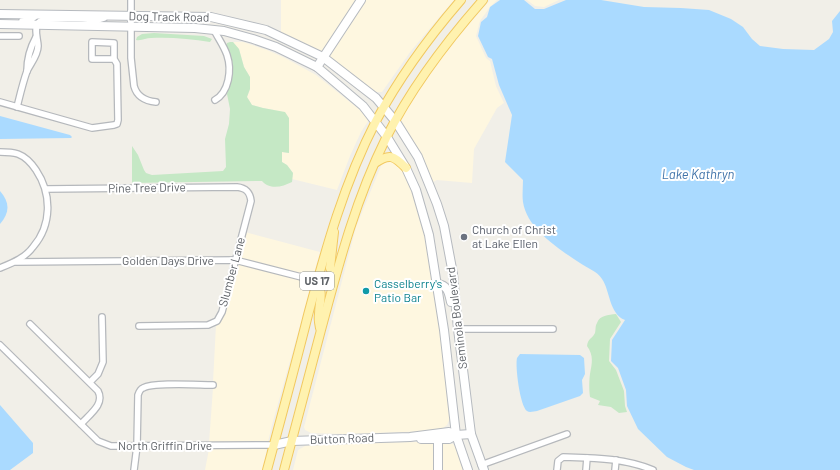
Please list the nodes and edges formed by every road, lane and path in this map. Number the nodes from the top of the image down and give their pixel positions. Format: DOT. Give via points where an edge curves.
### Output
graph roads {
  1 [pos="131,0"];
  2 [pos="361,0"];
  3 [pos="461,0"];
  4 [pos="479,0"];
  5 [pos="483,0"];
  6 [pos="473,11"];
  7 [pos="0,14"];
  8 [pos="37,15"];
  9 [pos="112,16"];
  10 [pos="131,16"];
  11 [pos="0,21"];
  12 [pos="0,24"];
  13 [pos="37,25"];
  14 [pos="131,26"];
  15 [pos="214,30"];
  16 [pos="0,36"];
  17 [pos="19,36"];
  18 [pos="36,37"];
  19 [pos="28,55"];
  20 [pos="35,57"];
  21 [pos="323,57"];
  22 [pos="114,60"];
  23 [pos="317,67"];
  24 [pos="27,71"];
  25 [pos="215,100"];
  26 [pos="0,102"];
  27 [pos="156,102"];
  28 [pos="17,107"];
  29 [pos="384,107"];
  30 [pos="376,122"];
  31 [pos="396,122"];
  32 [pos="387,137"];
  33 [pos="0,152"];
  34 [pos="375,163"];
  35 [pos="406,168"];
  36 [pos="46,189"];
  37 [pos="248,191"];
  38 [pos="336,218"];
  39 [pos="235,260"];
  40 [pos="16,262"];
  41 [pos="0,268"];
  42 [pos="336,274"];
  43 [pos="317,281"];
  44 [pos="437,284"];
  45 [pos="102,318"];
  46 [pos="30,324"];
  47 [pos="139,326"];
  48 [pos="458,329"];
  49 [pos="553,329"];
  50 [pos="320,334"];
  51 [pos="0,345"];
  52 [pos="90,382"];
  53 [pos="213,385"];
  54 [pos="81,424"];
  55 [pos="471,434"];
  56 [pos="567,434"];
  57 [pos="456,435"];
  58 [pos="410,437"];
  59 [pos="438,439"];
  60 [pos="292,441"];
  61 [pos="274,445"];
  62 [pos="137,446"];
  63 [pos="587,458"];
  64 [pos="616,460"];
  65 [pos="482,467"];
  66 [pos="644,468"];
  67 [pos="134,470"];
  68 [pos="267,470"];
  69 [pos="284,470"];
  70 [pos="438,470"];
  71 [pos="468,470"];
  72 [pos="557,470"];
  73 [pos="586,470"];
  74 [pos="615,470"];
  75 [pos="653,470"];
  1 -- 10 [label="street"];
  2 -- 21 [label="main road"];
  3 -- 29 [label="main road, US 17" via="433,34"];
  4 -- 6 [label="main road"];
  5 -- 6 [label="main road, US 17"];
  6 -- 31 [label="main road, US 17" via="434,60"];
  7 -- 8 [label="main road, Dog Track Road"];
  8 -- 9 [label="main road, Dog Track Road"];
  8 -- 11 [label="street" via="28,21"];
  9 -- 10 [label="main road, Dog Track Road"];
  9 -- 13 [label="street" via="97,20 46,19"];
  10 -- 14 [label="street"];
  10 -- 21 [label="main road, Dog Track Road" via="216,18 266,30"];
  12 -- 13 [label="main road, Dog Track Road"];
  13 -- 14 [label="main road, Dog Track Road"];
  13 -- 18 [label="street"];
  14 -- 15 [label="main road, Dog Track Road"];
  14 -- 27 [label="street" via="135,90 140,97"];
  15 -- 23 [label="main road, Dog Track Road" via="269,45"];
  15 -- 25 [label="street" via="224,47 229,76 223,94"];
  16 -- 17 [label="street"];
  18 -- 19 [label="street"];
  18 -- 20 [label="street" via="38,46"];
  19 -- 20 [label="street"];
  19 -- 24 [label="street"];
  20 -- 24 [label="street"];
  21 -- 23 [label="main road"];
  21 -- 29 [label="main road, Dog Track Road" via="375,97"];
  22 -- 22 [label="street" via="114,43 92,42 92,59"];
  22 -- 28 [label="street" via="117,64 117,124 92,128"];
  23 -- 30 [label="main road, Dog Track Road" via="363,106"];
  24 -- 28 [label="street"];
  26 -- 28 [label="street"];
  29 -- 30 [label="main road, US 17"];
  29 -- 31 [label="main road, Seminola Boulevard"];
  30 -- 32 [label="main road, Seminola Boulevard"];
  30 -- 38 [label="main road, US 17"];
  31 -- 32 [label="main road, US 17"];
  31 -- 48 [label="main road, Seminola Boulevard" via="418,157 438,204 453,274"];
  32 -- 34 [label="main road, US 17"];
  32 -- 35 [label="main road, Seminola Boulevard"];
  33 -- 36 [label="street" via="18,154 25,158 41,177"];
  34 -- 35 [label="main road" via="390,156"];
  34 -- 42 [label="main road, US 17" via="351,223"];
  35 -- 44 [label="main road, Seminola Boulevard" via="416,190 430,236"];
  36 -- 37 [label="street, Pine Tree Drive" via="237,187"];
  36 -- 40 [label="street" via="47,212 44,229 33,248"];
  37 -- 39 [label="street, Slumber Lane" via="251,201"];
  38 -- 42 [label="main road" via="330,268"];
  38 -- 43 [label="main road, US 17"];
  39 -- 40 [label="street, Golden Days Drive"];
  39 -- 43 [label="street, Golden Days Drive"];
  39 -- 47 [label="street, Slumber Lane" via="218,321 208,325"];
  40 -- 41 [label="street"];
  42 -- 50 [label="main road, US 17"];
  43 -- 50 [label="main road" via="321,293 318,315"];
  43 -- 61 [label="main road, US 17"];
  44 -- 48 [label="main road" via="443,285 449,291 454,326"];
  44 -- 57 [label="main road, Seminola Boulevard"];
  45 -- 52 [label="street" via="103,362 98,374"];
  46 -- 52 [label="street"];
  48 -- 49 [label="street"];
  48 -- 55 [label="main road, Seminola Boulevard"];
  50 -- 60 [label="main road, US 17"];
  51 -- 54 [label="street, North Griffin Drive"];
  52 -- 54 [label="street" via="98,391 100,401"];
  53 -- 62 [label="street" via="155,385 140,390"];
  54 -- 62 [label="street, North Griffin Drive" via="103,444"];
  55 -- 57 [label="main road, Button Road"];
  55 -- 65 [label="main road, Seminola Boulevard"];
  56 -- 65 [label="street"];
  57 -- 58 [label="main road, Button Road" via="449,432"];
  57 -- 59 [label="main road, Button Road" via="449,439"];
  57 -- 71 [label="main road, Seminola Boulevard"];
  58 -- 59 [label="main road, Button Road"];
  58 -- 60 [label="main road, Button Road"];
  59 -- 70 [label="main road"];
  60 -- 61 [label="main road, Button Road"];
  60 -- 69 [label="main road, US 17"];
  61 -- 62 [label="street, North Griffin Drive"];
  61 -- 68 [label="main road, US 17"];
  62 -- 67 [label="street"];
  63 -- 64 [label="street"];
  63 -- 72 [label="street" via="563,457 558,461"];
  63 -- 73 [label="street"];
  64 -- 66 [label="street"];
  64 -- 74 [label="street"];
  66 -- 75 [label="street"];
}
